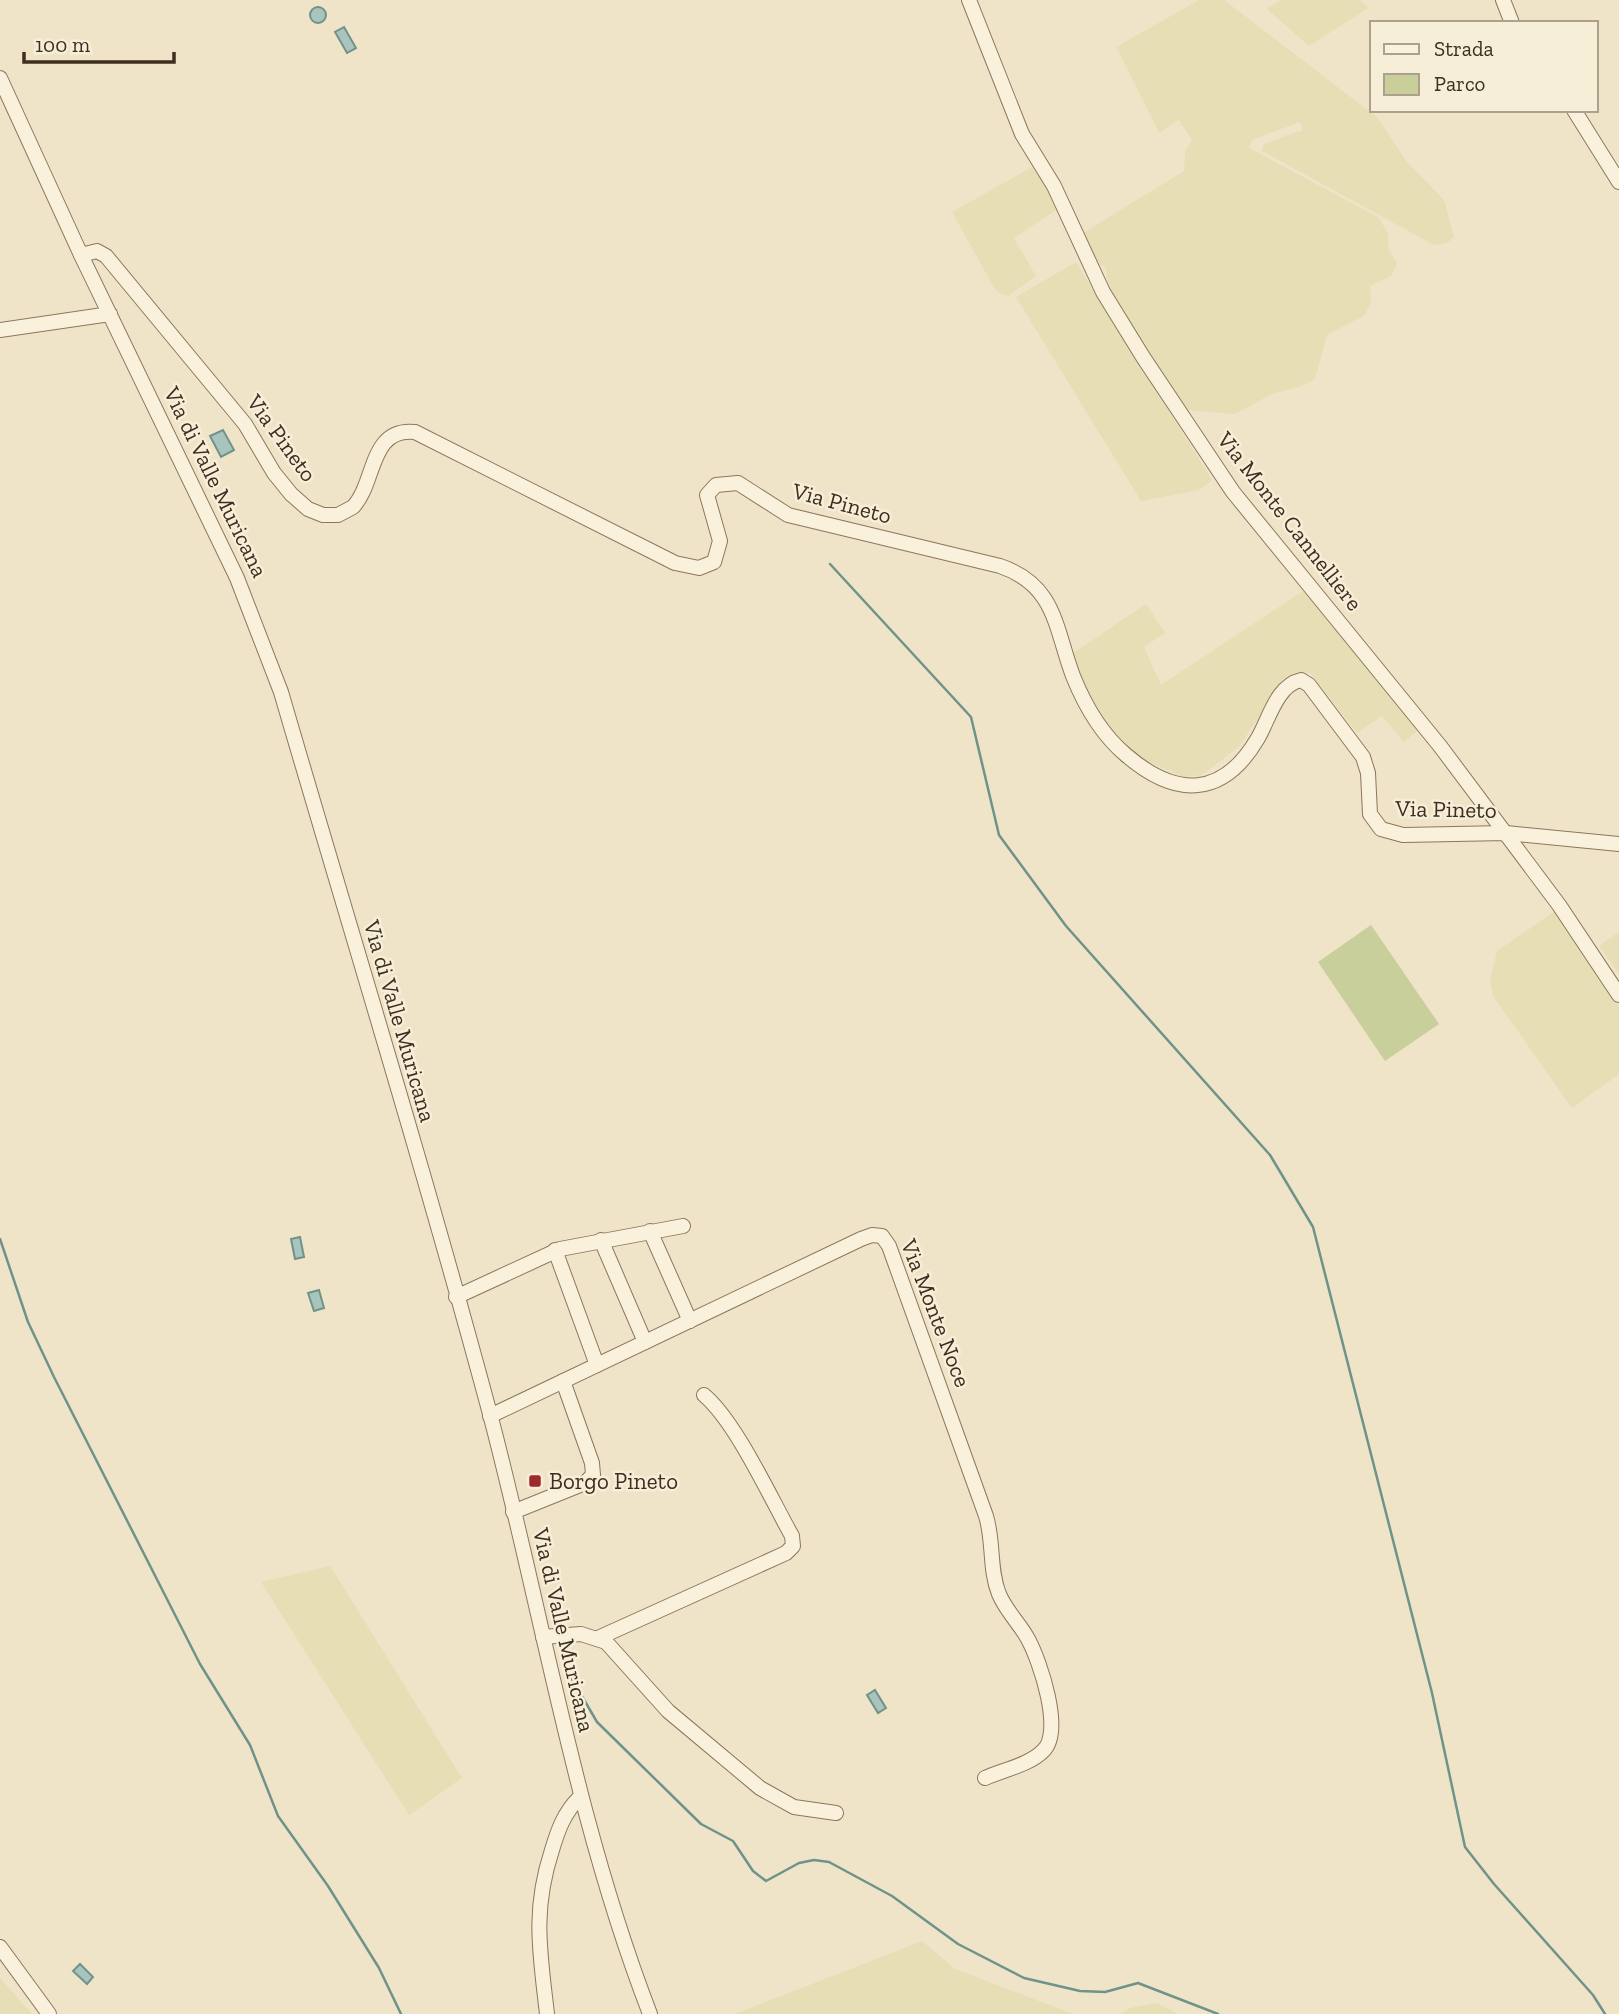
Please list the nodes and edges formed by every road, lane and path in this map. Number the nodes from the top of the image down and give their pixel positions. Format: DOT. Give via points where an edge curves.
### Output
graph roads {
  1 [pos="969,0"];
  2 [pos="1503,0"];
  3 [pos="1511,21"];
  4 [pos="0,78"];
  5 [pos="1575,112"];
  6 [pos="1619,182"];
  7 [pos="81,255"];
  8 [pos="110,314"];
  9 [pos="0,330"];
  10 [pos="1507,833"];
  11 [pos="1619,844"];
  12 [pos="1619,995"];
  13 [pos="683,1226"];
  14 [pos="650,1231"];
  15 [pos="601,1240"];
  16 [pos="555,1250"];
  17 [pos="456,1297"];
  18 [pos="690,1321"];
  19 [pos="645,1342"];
  20 [pos="597,1365"];
  21 [pos="563,1381"];
  22 [pos="704,1395"];
  23 [pos="490,1416"];
  24 [pos="513,1512"];
  25 [pos="542,1637"];
  26 [pos="598,1638"];
  27 [pos="985,1778"];
  28 [pos="579,1798"];
  29 [pos="836,1813"];
  30 [pos="0,1947"];
  31 [pos="49,2014"];
  32 [pos="547,2014"];
  33 [pos="650,2014"];
  1 -- 10 [label="street, Via Monte Cannelliere" via="1022,134 1054,186 1103,292 1143,357 1242,504"];
  2 -- 3 [label="street"];
  4 -- 7 [label="street, Via di Valle Muricana"];
  5 -- 6 [label="street"];
  7 -- 8 [label="street, Via di Valle Muricana"];
  7 -- 10 [label="street, Via Pineto" via="97,251 106,256 240,418 284,486 316,513 334,516 353,508 384,443 395,434 415,432 675,563 699,568 711,565 719,551 707,495 719,483 738,483 788,515 1000,566 1024,577 1050,607 1073,676 1100,728 1127,756 1161,779 1192,787 1219,780 1254,743 1282,692 1301,680 1363,757 1370,814 1381,829 1415,836"];
  8 -- 9 [label="street"];
  8 -- 17 [label="street, Via di Valle Muricana" via="237,578 266,649"];
  10 -- 11 [label="street, Via Pineto"];
  10 -- 12 [label="street, Via Monte Cannelliere"];
  13 -- 14 [label="street"];
  14 -- 15 [label="street"];
  14 -- 18 [label="street"];
  15 -- 16 [label="street"];
  15 -- 19 [label="street"];
  16 -- 17 [label="street"];
  16 -- 20 [label="street"];
  17 -- 23 [label="street, Via di Valle Muricana"];
  18 -- 19 [label="street, Via Monte Noce"];
  18 -- 27 [label="street, Via Monte Noce" via="864,1238 878,1235 886,1240 986,1516 999,1595 1030,1642 1046,1687 1051,1729 1046,1748"];
  19 -- 20 [label="street, Via Monte Noce"];
  20 -- 21 [label="street, Via Monte Noce"];
  21 -- 23 [label="street, Via Monte Noce"];
  21 -- 24 [label="street" via="593,1475 585,1483"];
  22 -- 26 [label="street" via="756,1470 792,1535 793,1546"];
  23 -- 24 [label="street, Via di Valle Muricana"];
  24 -- 25 [label="street, Via di Valle Muricana"];
  25 -- 26 [label="street" via="581,1634"];
  25 -- 28 [label="street, Via di Valle Muricana"];
  26 -- 29 [label="street" via="612,1646 668,1711 760,1788 794,1807"];
  28 -- 32 [label="street" via="559,1829 538,1899"];
  28 -- 33 [label="street, Via di Valle Muricana" via="621,1937"];
  30 -- 31 [label="street"];
}
